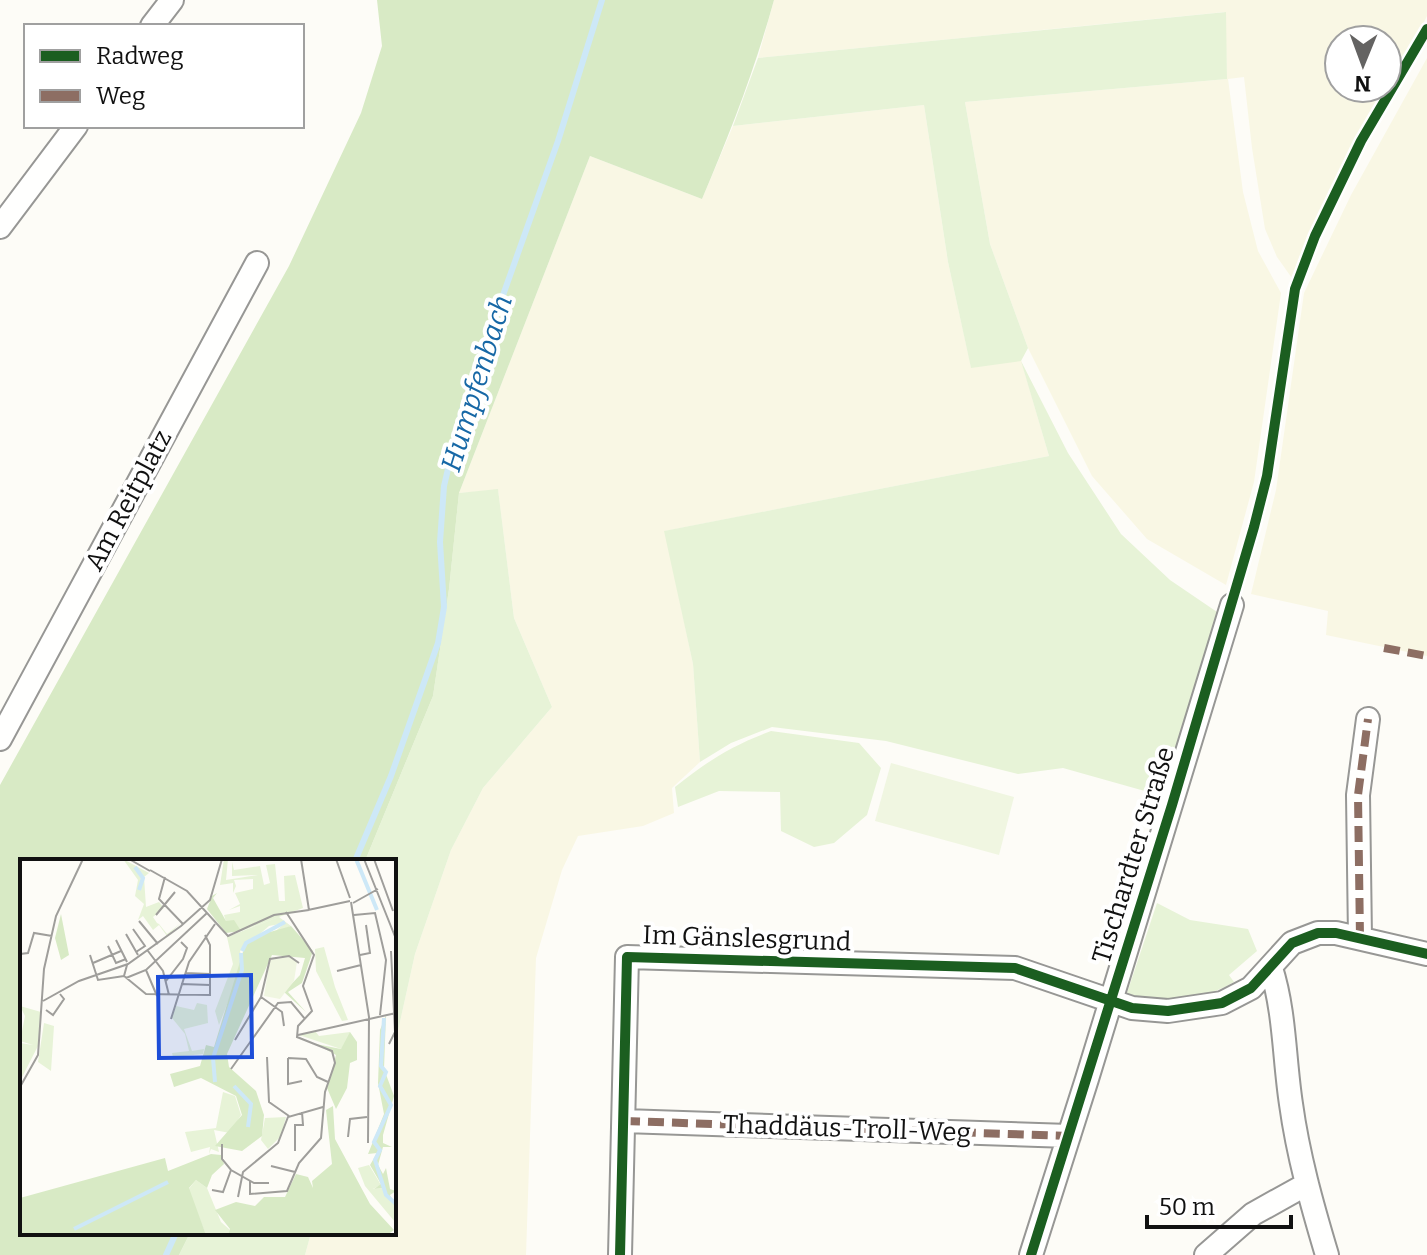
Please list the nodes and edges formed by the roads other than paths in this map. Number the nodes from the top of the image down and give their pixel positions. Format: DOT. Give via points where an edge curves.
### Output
graph roads {
  1 [pos="172,0"];
  2 [pos="154,24"];
  3 [pos="74,128"];
  4 [pos="0,227"];
  5 [pos="257,263"];
  6 [pos="1232,605"];
  7 [pos="1368,719"];
  8 [pos="0,739"];
  9 [pos="1360,938"];
  10 [pos="1427,954"];
  11 [pos="1271,968"];
  12 [pos="1111,1000"];
  13 [pos="624,1121"];
  14 [pos="1069,1136"];
  15 [pos="1307,1184"];
  16 [pos="620,1255"];
  17 [pos="1031,1255"];
  18 [pos="1206,1255"];
  19 [pos="1327,1255"];
  1 -- 2 [label="street"];
  3 -- 4 [label="street"];
  5 -- 8 [label="street, Am Reitplatz"];
  6 -- 12 [label="street, Tischardter Straße"];
  7 -- 9 [label="street" via="1358,795"];
  9 -- 10 [label="street"];
  9 -- 11 [label="street" via="1336,933 1306,936 1292,943"];
  11 -- 12 [label="street" via="1251,988 1222,1003 1194,1009 1132,1008"];
  11 -- 15 [label="street"];
  12 -- 13 [label="street, Im Gänslesgrund" via="1015,968 627,957"];
  12 -- 14 [label="street, Tischardter Straße"];
  13 -- 14 [label="street, Thaddäus-Troll-Weg"];
  13 -- 16 [label="street, Im Gänslesgrund"];
  14 -- 17 [label="street, Tischardter Straße"];
  15 -- 18 [label="street" via="1253,1214"];
  15 -- 19 [label="street"];
}
